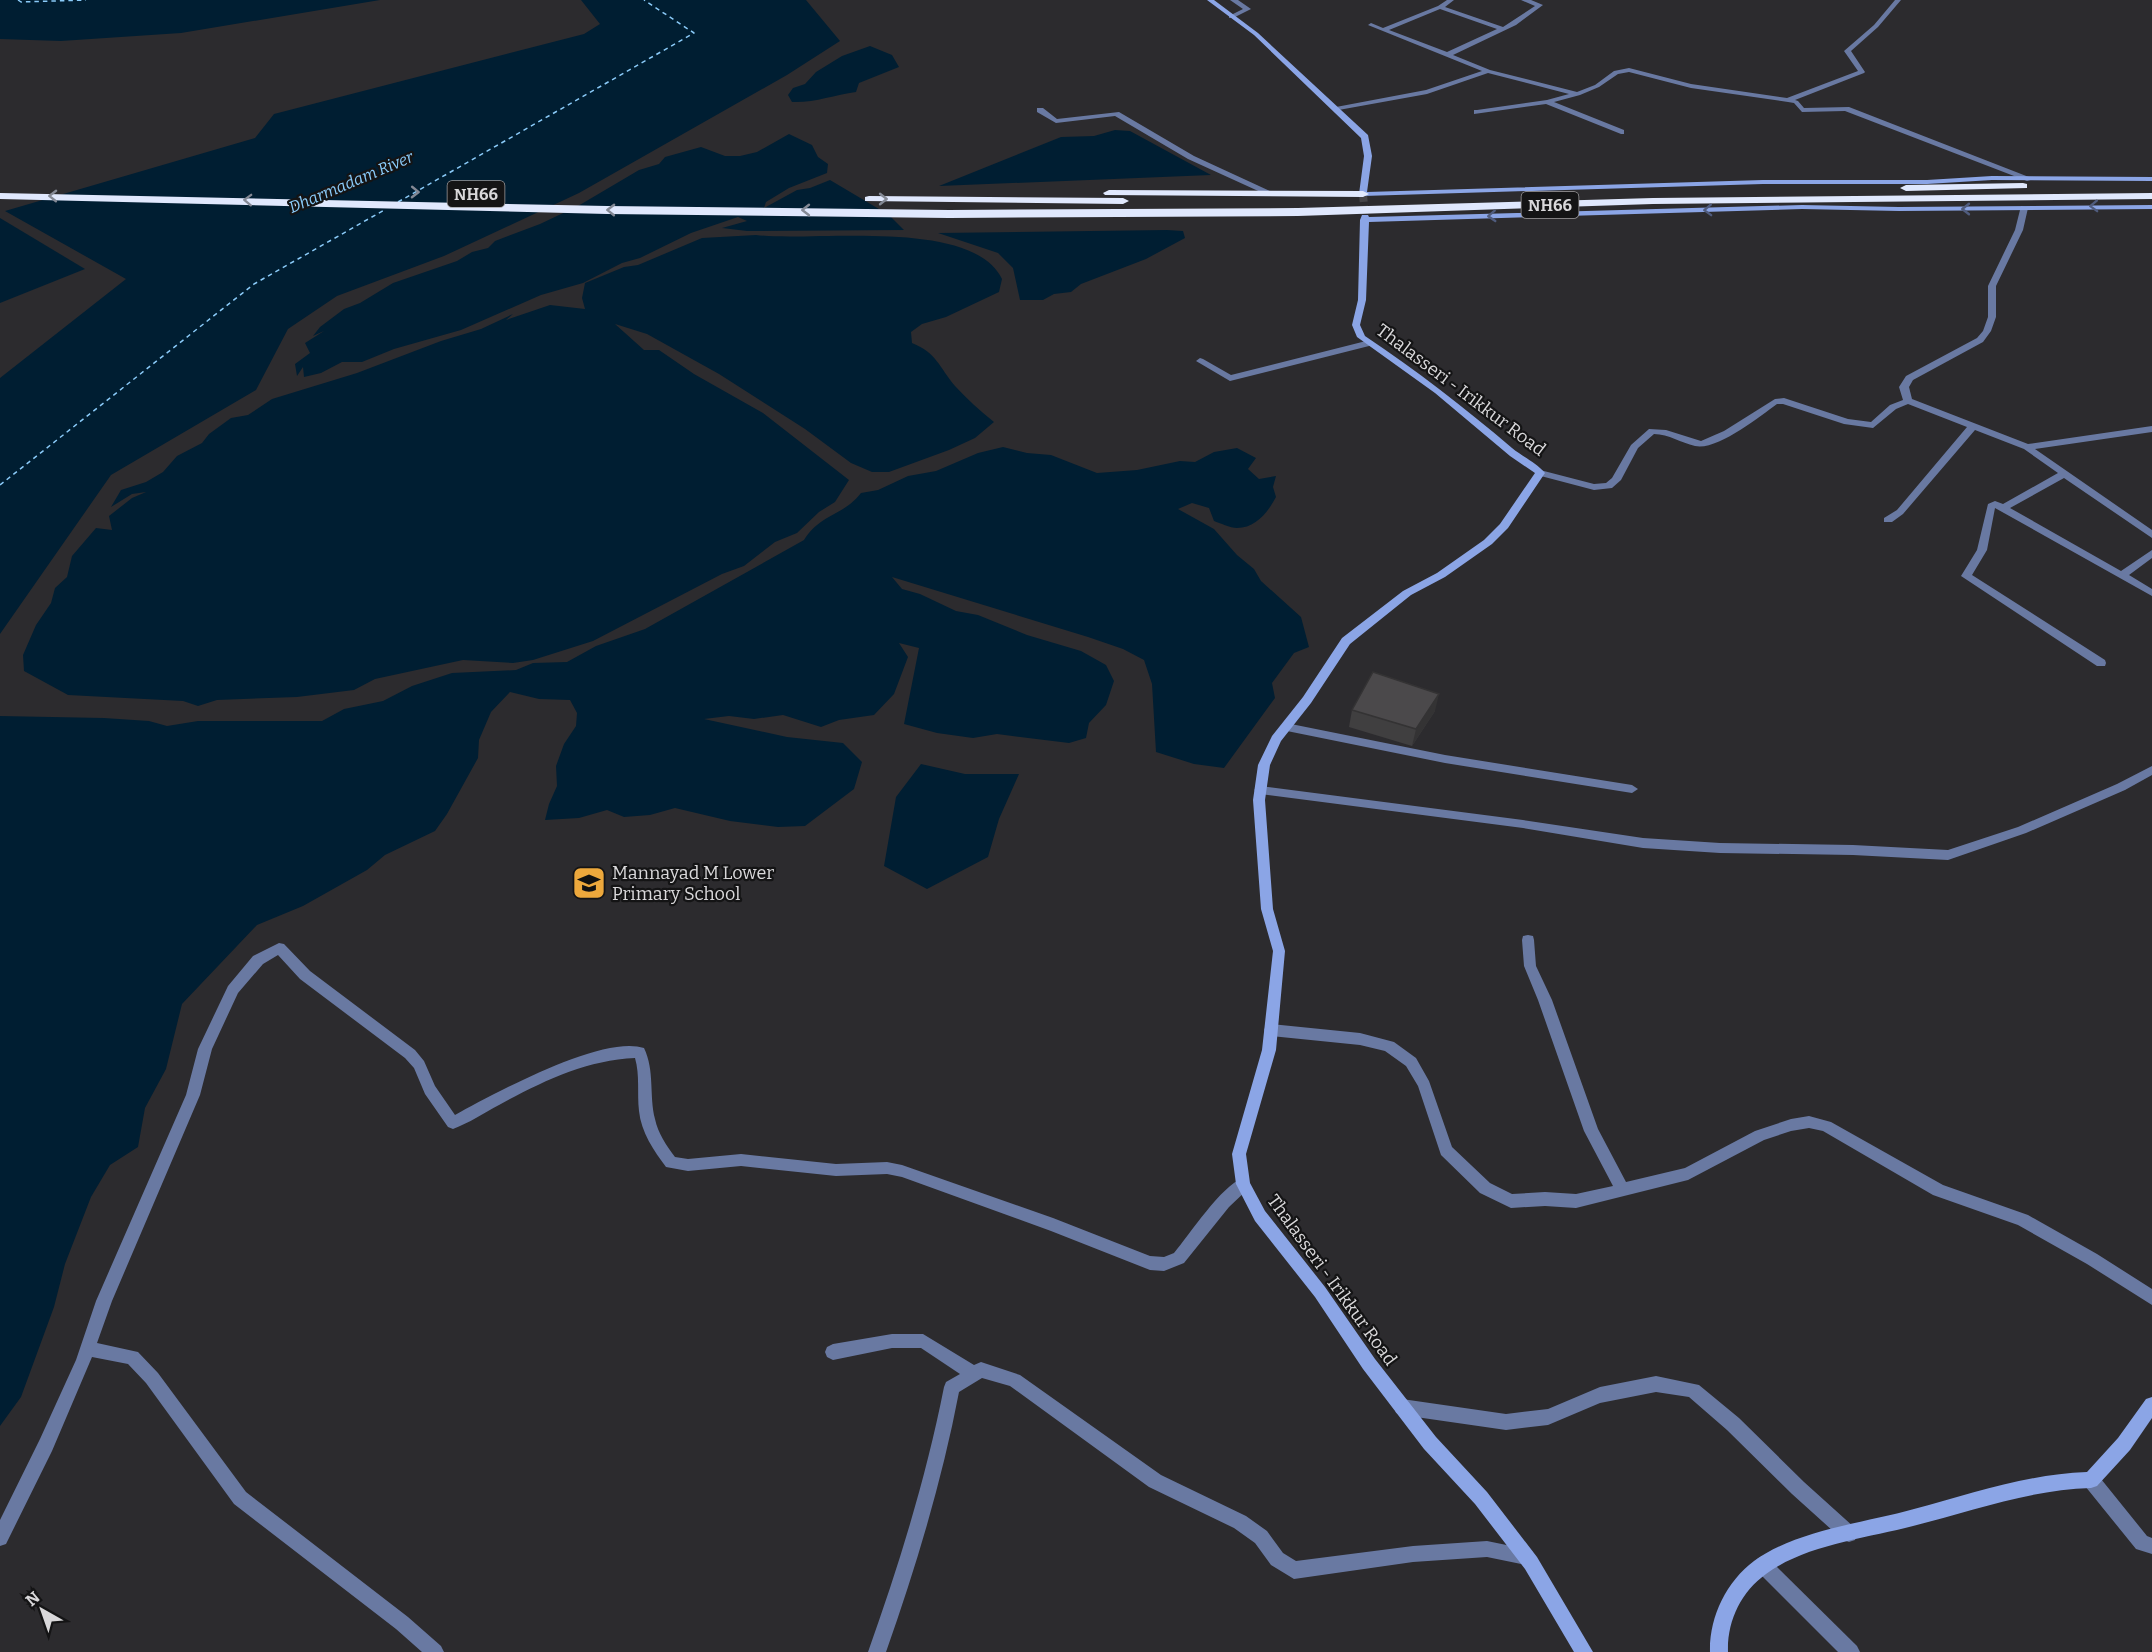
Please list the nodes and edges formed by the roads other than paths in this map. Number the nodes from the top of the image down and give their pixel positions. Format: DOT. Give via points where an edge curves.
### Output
graph roads {
  1 [pos="1210,0"];
  2 [pos="1233,0"];
  3 [pos="1451,0"];
  4 [pos="1524,0"];
  5 [pos="1898,0"];
  6 [pos="1440,7"];
  7 [pos="1231,17"];
  8 [pos="1371,26"];
  9 [pos="1503,29"];
  10 [pos="1383,30"];
  11 [pos="1447,55"];
  12 [pos="1488,71"];
  13 [pos="1578,94"];
  14 [pos="1788,100"];
  15 [pos="1547,102"];
  16 [pos="1336,109"];
  17 [pos="1040,110"];
  18 [pos="1477,112"];
  19 [pos="1621,132"];
  20 [pos="2030,179"];
  21 [pos="2152,179"];
  22 [pos="0,184"];
  23 [pos="2152,186"];
  24 [pos="381,191"];
  25 [pos="1270,193"];
  26 [pos="1363,194"];
  27 [pos="0,196"];
  28 [pos="2152,196"];
  29 [pos="859,199"];
  30 [pos="993,200"];
  31 [pos="2152,207"];
  32 [pos="2024,208"];
  33 [pos="988,213"];
  34 [pos="1365,218"];
  35 [pos="1370,343"];
  36 [pos="1200,361"];
  37 [pos="1908,401"];
  38 [pos="1973,426"];
  39 [pos="2152,429"];
  40 [pos="2027,447"];
  41 [pos="1540,473"];
  42 [pos="2064,474"];
  43 [pos="2003,508"];
  44 [pos="1888,520"];
  45 [pos="2152,536"];
  46 [pos="2152,553"];
  47 [pos="2123,575"];
  48 [pos="2152,593"];
  49 [pos="2101,663"];
  50 [pos="1286,727"];
  51 [pos="2152,770"];
  52 [pos="1632,789"];
  53 [pos="1260,790"];
  54 [pos="1528,940"];
  55 [pos="1271,1030"];
  56 [pos="1243,1184"];
  57 [pos="1622,1188"];
  58 [pos="2152,1298"];
  59 [pos="87,1349"];
  60 [pos="833,1352"];
  61 [pos="974,1374"];
  62 [pos="2152,1405"];
  63 [pos="1402,1407"];
  64 [pos="2091,1480"];
  65 [pos="1849,1534"];
  66 [pos="0,1538"];
  67 [pos="2152,1546"];
  68 [pos="1526,1557"];
  69 [pos="1763,1565"];
  70 [pos="435,1652"];
  71 [pos="877,1652"];
  72 [pos="1584,1652"];
  73 [pos="1719,1652"];
  74 [pos="1851,1652"];
  1 -- 7 [label="main road"];
  2 -- 7 [label="street" via="1248,9"];
  3 -- 6 [label="street"];
  4 -- 9 [label="street" via="1540,5"];
  5 -- 14 [label="street" via="1847,51 1862,72"];
  6 -- 9 [label="street"];
  6 -- 10 [label="street"];
  7 -- 16 [label="main road" via="1256,34"];
  8 -- 10 [label="street"];
  9 -- 11 [label="street"];
  10 -- 11 [label="street"];
  11 -- 12 [label="street"];
  12 -- 13 [label="street"];
  12 -- 16 [label="street" via="1427,92"];
  13 -- 14 [label="street" via="1616,72 1629,70 1691,86"];
  13 -- 15 [label="street"];
  14 -- 20 [label="street" via="1802,110 1846,110"];
  15 -- 18 [label="street"];
  15 -- 19 [label="street"];
  16 -- 26 [label="main road" via="1365,137 1368,156"];
  17 -- 25 [label="street" via="1056,121 1116,114 1215,171"];
  20 -- 21 [label="main road"];
  20 -- 26 [label="main road" via="1762,182"];
  22 -- 24 [label="highway"];
  23 -- 30 [label="highway, NH66" via="1301,201"];
  25 -- 26 [label="highway"];
  25 -- 30 [label="highway" via="1039,192"];
  33 -- 27 [label="highway, NH66, one-way" via="607,210"];
  28 -- 33 [label="highway, NH66" via="1653,201 1298,212"];
  29 -- 30 [label="highway, NH66, one-way"];
  31 -- 32 [label="main road, one-way"];
  32 -- 34 [label="main road, one-way" via="1802,207"];
  32 -- 37 [label="street" via="2019,230 1992,286 1992,317 1987,331 1980,340 1909,378 1904,387"];
  33 -- 34 [label="highway" via="1037,224"];
  34 -- 35 [label="main road, Thalasseri - Irikkur Road" via="1362,300 1356,325 1361,337"];
  35 -- 36 [label="street" via="1230,378"];
  35 -- 41 [label="main road, Thalasseri - Irikkur Road" via="1480,423"];
  37 -- 38 [label="street"];
  37 -- 41 [label="street" via="1893,407 1873,425 1847,422 1784,401 1775,402 1712,441 1699,444 1673,433 1652,431 1634,447 1609,486 1594,488"];
  38 -- 40 [label="street"];
  38 -- 44 [label="street" via="1900,512"];
  39 -- 40 [label="street"];
  40 -- 42 [label="street"];
  41 -- 50 [label="main road, Thalasseri - Irikkur Road" via="1504,526 1488,542 1407,593 1346,641"];
  42 -- 43 [label="street"];
  42 -- 45 [label="street"];
  43 -- 47 [label="street"];
  43 -- 49 [label="street" via="1991,506 1982,550 1966,576"];
  46 -- 47 [label="street"];
  47 -- 48 [label="street"];
  50 -- 52 [label="street" via="1445,759"];
  50 -- 53 [label="main road, Thalasseri - Irikkur Road" via="1264,765"];
  51 -- 53 [label="street" via="2032,825 1948,855 1643,843"];
  53 -- 55 [label="main road, Thalasseri - Irikkur Road" via="1267,909 1279,951"];
  54 -- 57 [label="street" via="1530,966 1591,1131"];
  55 -- 56 [label="main road, Thalasseri - Irikkur Road" via="1269,1050 1239,1154"];
  55 -- 57 [label="street" via="1389,1046 1411,1062 1424,1085 1446,1151 1485,1188 1511,1202 1576,1201"];
  56 -- 59 [label="street" via="1188,1249 1172,1263 1164,1264 1150,1263 902,1171 836,1170 741,1160 671,1163 656,1143 647,1116 644,1061 639,1052 624,1051 592,1059 543,1077 453,1124 411,1054 305,975 279,948 258,960 233,990"];
  56 -- 63 [label="main road, Thalasseri - Irikkur Road" via="1260,1216"];
  57 -- 58 [label="street" via="1688,1174 1760,1135 1809,1122 1826,1126 1938,1190 2023,1220"];
  59 -- 66 [label="street"];
  59 -- 70 [label="street" via="132,1357 152,1378 240,1498"];
  60 -- 61 [label="street" via="892,1341 922,1341"];
  61 -- 68 [label="street" via="981,1370 1014,1380 1155,1481 1240,1522 1261,1537 1277,1559 1294,1570 1413,1554 1487,1550"];
  61 -- 71 [label="street" via="952,1387 923,1508"];
  62 -- 64 [label="main road"];
  63 -- 65 [label="street" via="1506,1422 1548,1417 1600,1395 1656,1384 1693,1390"];
  63 -- 68 [label="main road, Thalasseri - Irikkur Road"];
  64 -- 65 [label="main road" via="2070,1480 2010,1493"];
  64 -- 67 [label="street" via="2142,1543"];
  65 -- 69 [label="main road" via="1808,1545"];
  68 -- 72 [label="main road, Thalasseri - Irikkur Road"];
  69 -- 73 [label="main road" via="1742,1582 1728,1607"];
  69 -- 74 [label="street"];
}
